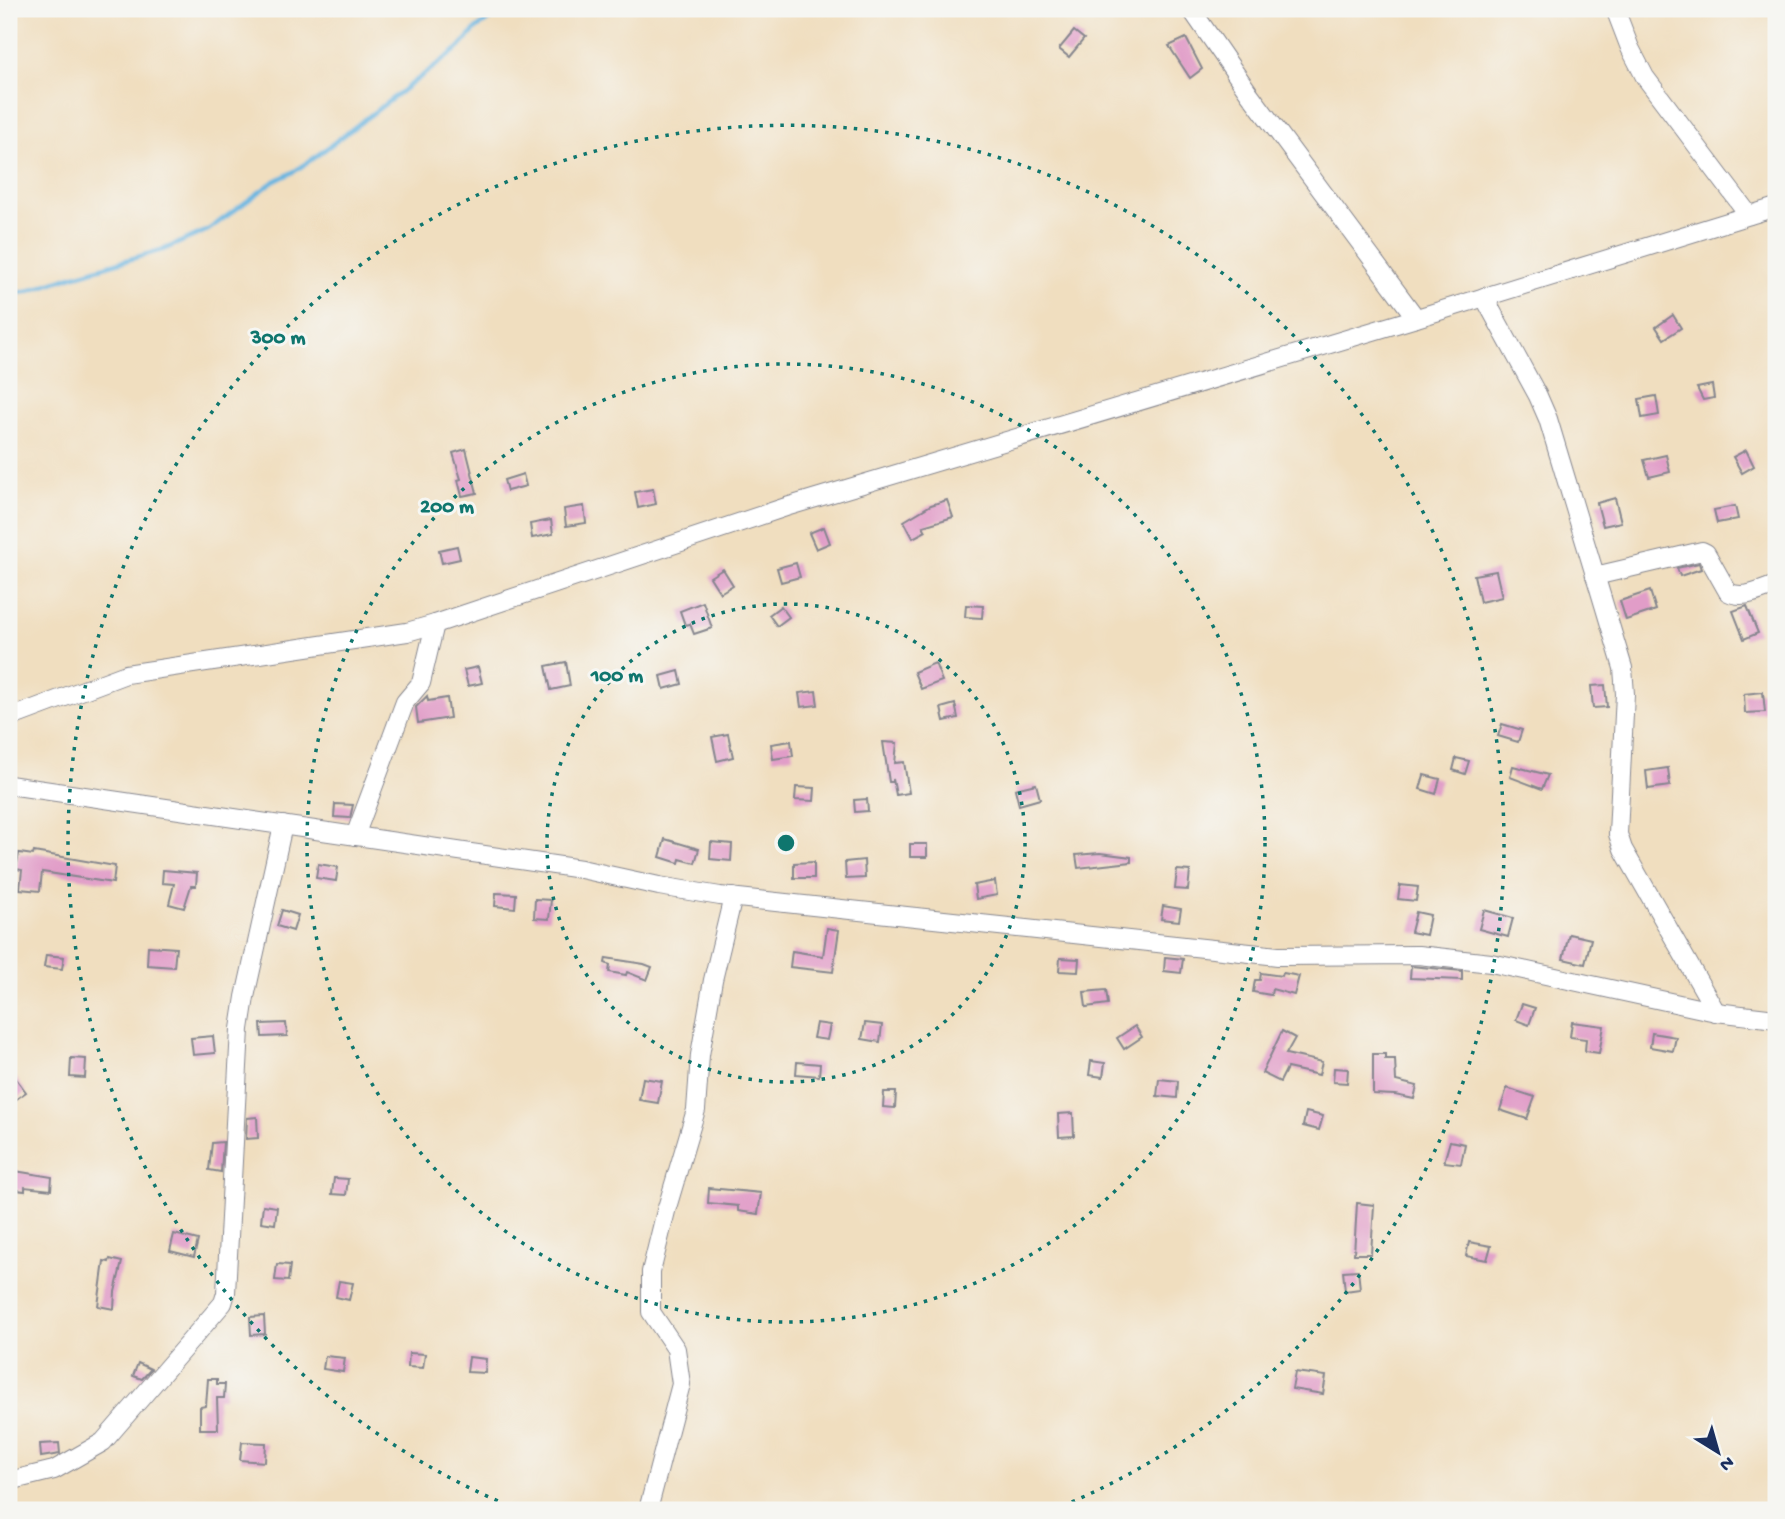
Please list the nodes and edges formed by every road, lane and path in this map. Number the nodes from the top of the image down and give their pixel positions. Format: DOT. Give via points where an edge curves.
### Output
graph roads {
  1 [pos="1191,9"];
  2 [pos="1615,9"];
  3 [pos="1776,207"];
  4 [pos="1749,215"];
  5 [pos="1484,297"];
  6 [pos="1416,318"];
  7 [pos="1595,576"];
  8 [pos="1776,585"];
  9 [pos="435,624"];
  10 [pos="9,718"];
  11 [pos="9,785"];
  12 [pos="283,825"];
  13 [pos="355,836"];
  14 [pos="733,897"];
  15 [pos="1716,1012"];
  16 [pos="1776,1019"];
  17 [pos="9,1481"];
  18 [pos="648,1510"];
  1 -- 6 [label="street"];
  2 -- 4 [label="street" via="1653,88"];
  3 -- 4 [label="street"];
  4 -- 5 [label="street"];
  5 -- 6 [label="street"];
  5 -- 7 [label="street" via="1548,419"];
  6 -- 9 [label="street" via="786,506"];
  7 -- 8 [label="street" via="1702,551 1735,596"];
  7 -- 15 [label="street" via="1623,667 1618,834"];
  9 -- 10 [label="street" via="126,674"];
  9 -- 13 [label="street" via="421,683 405,702"];
  11 -- 12 [label="street"];
  12 -- 13 [label="street"];
  12 -- 17 [label="street" via="240,1029 223,1303 103,1442 54,1469"];
  13 -- 14 [label="street" via="582,869"];
  14 -- 15 [label="street" via="1278,956 1418,955 1491,963"];
  14 -- 18 [label="street" via="702,1043 696,1110 651,1272 652,1312 676,1349 681,1384"];
  15 -- 16 [label="street"];
}
